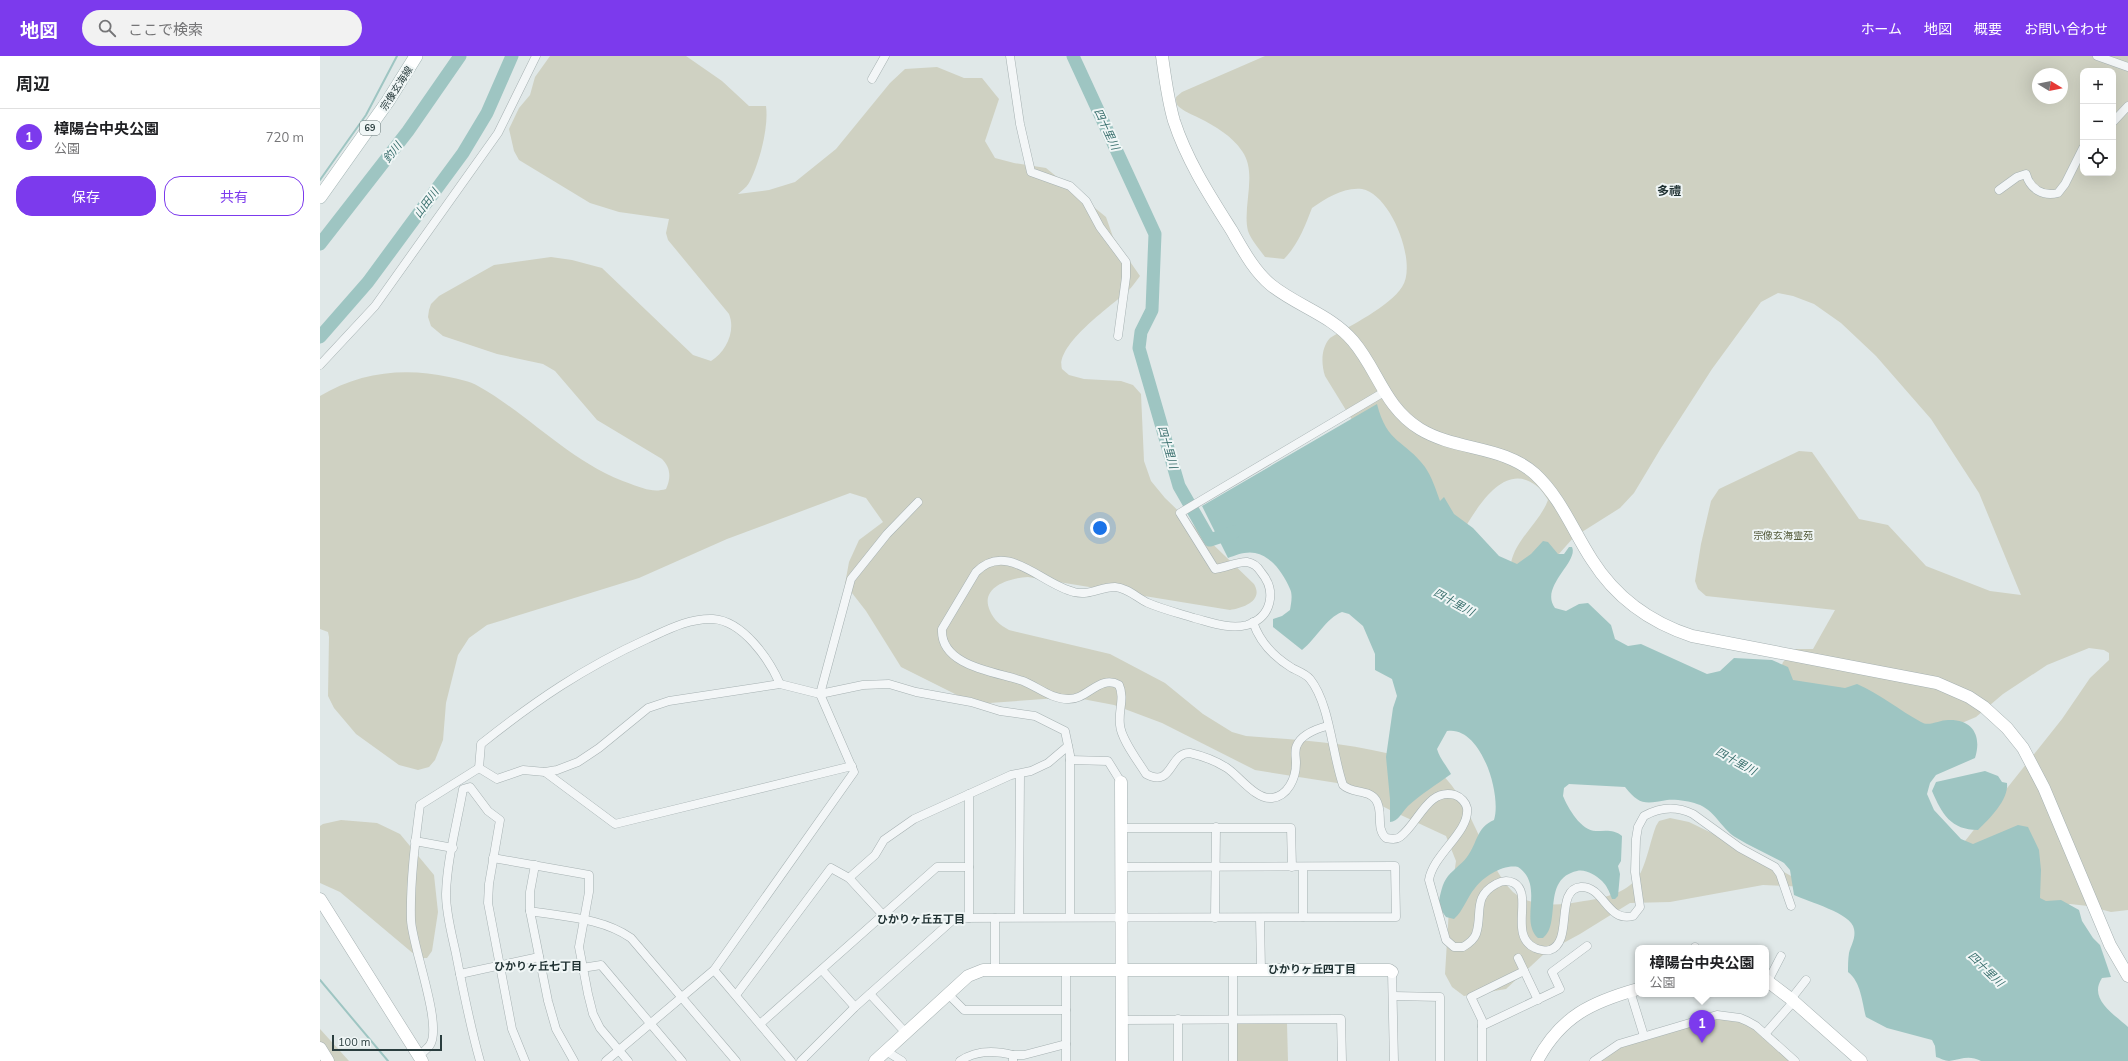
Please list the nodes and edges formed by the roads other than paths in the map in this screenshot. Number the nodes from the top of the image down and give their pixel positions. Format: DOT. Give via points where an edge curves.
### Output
graph roads {
  1 [pos="416,56"];
  2 [pos="536,56"];
  3 [pos="885,56"];
  4 [pos="1010,56"];
  5 [pos="1162,56"];
  6 [pos="2097,56"];
  7 [pos="2128,67"];
  8 [pos="872,78"];
  9 [pos="2128,106"];
  10 [pos="2116,119"];
  11 [pos="2080,154"];
  12 [pos="1999,190"];
  13 [pos="320,197"];
  14 [pos="1118,336"];
  15 [pos="320,365"];
  16 [pos="1384,392"];
  17 [pos="918,502"];
  18 [pos="1253,622"];
  19 [pos="780,684"];
  20 [pos="820,694"];
  21 [pos="1327,726"];
  22 [pos="1068,746"];
  23 [pos="1070,760"];
  24 [pos="852,766"];
  25 [pos="479,768"];
  26 [pos="544,772"];
  27 [pos="1020,774"];
  28 [pos="1121,782"];
  29 [pos="969,794"];
  30 [pos="1121,828"];
  31 [pos="1216,828"];
  32 [pos="415,841"];
  33 [pos="452,848"];
  34 [pos="493,858"];
  35 [pos="534,865"];
  36 [pos="969,867"];
  37 [pos="1121,867"];
  38 [pos="1216,867"];
  39 [pos="1292,867"];
  40 [pos="1303,867"];
  41 [pos="849,878"];
  42 [pos="320,899"];
  43 [pos="1791,906"];
  44 [pos="530,911"];
  45 [pos="883,915"];
  46 [pos="1070,917"];
  47 [pos="969,918"];
  48 [pos="995,918"];
  49 [pos="1019,918"];
  50 [pos="1122,918"];
  51 [pos="1215,918"];
  52 [pos="1260,918"];
  53 [pos="1303,918"];
  54 [pos="584,920"];
  55 [pos="1587,946"];
  56 [pos="1781,956"];
  57 [pos="539,957"];
  58 [pos="1518,958"];
  59 [pos="499,966"];
  60 [pos="582,968"];
  61 [pos="1122,969"];
  62 [pos="714,970"];
  63 [pos="822,970"];
  64 [pos="995,970"];
  65 [pos="1066,970"];
  66 [pos="1233,970"];
  67 [pos="1261,970"];
  68 [pos="1524,971"];
  69 [pos="1392,972"];
  70 [pos="460,974"];
  71 [pos="2128,976"];
  72 [pos="1769,977"];
  73 [pos="1806,980"];
  74 [pos="1769,982"];
  75 [pos="1634,990"];
  76 [pos="870,994"];
  77 [pos="948,994"];
  78 [pos="736,995"];
  79 [pos="683,996"];
  80 [pos="1394,996"];
  81 [pos="1636,997"];
  82 [pos="1538,1000"];
  83 [pos="1793,1000"];
  84 [pos="855,1007"];
  85 [pos="1066,1010"];
  86 [pos="1178,1019"];
  87 [pos="1233,1019"];
  88 [pos="1122,1020"];
  89 [pos="650,1023"];
  90 [pos="760,1024"];
  91 [pos="1482,1026"];
  92 [pos="905,1032"];
  93 [pos="1765,1034"];
  94 [pos="1644,1036"];
  95 [pos="1066,1044"];
  96 [pos="320,1048"];
  97 [pos="619,1050"];
  98 [pos="886,1051"];
  99 [pos="1013,1058"];
  100 [pos="418,1059"];
  101 [pos="328,1061"];
  102 [pos="480,1061"];
  103 [pos="525,1061"];
  104 [pos="574,1061"];
  105 [pos="606,1061"];
  106 [pos="628,1061"];
  107 [pos="682,1061"];
  108 [pos="736,1061"];
  109 [pos="791,1061"];
  110 [pos="801,1061"];
  111 [pos="875,1061"];
  112 [pos="902,1061"];
  113 [pos="960,1061"];
  114 [pos="1066,1061"];
  115 [pos="1122,1061"];
  116 [pos="1178,1061"];
  117 [pos="1233,1061"];
  118 [pos="1342,1061"];
  119 [pos="1394,1061"];
  120 [pos="1440,1061"];
  121 [pos="1482,1061"];
  122 [pos="1537,1061"];
  123 [pos="1594,1061"];
  124 [pos="1795,1061"];
  125 [pos="1861,1061"];
  1 -- 13 [label="main road, 宗像玄海線 / 69" via="388,101"];
  2 -- 15 [label="street" via="498,133 375,306"];
  3 -- 8 [label="street"];
  4 -- 14 [label="street" via="1020,124 1031,172 1070,186 1086,201 1100,227 1126,262"];
  5 -- 16 [label="street" via="1174,120 1186,152 1196,173 1249,259 1270,284 1340,327 1361,351"];
  6 -- 7 [label="street"];
  9 -- 10 [label="street"];
  11 -- 12 [label="street" via="2058,193 2040,193 2026,174 2017,177"];
  16 -- 18 [label="street" via="1180,513 1215,569 1247,562 1263,574 1271,589 1270,605"];
  16 -- 71 [label="street" via="1403,416 1432,435 1504,455 1533,472 1552,491 1592,560 1610,585 1630,604 1669,628 1692,636 1938,683 1984,706 2007,728 2034,767 2110,945"];
  17 -- 20 [label="street" via="887,534 850,579"];
  18 -- 21 [label="street" via="1257,636 1266,647 1309,678 1321,701"];
  18 -- 21 [label="street" via="1237,626 1212,623 1149,604 1130,592 1114,587 1084,594 1074,592 1054,586 1024,566 1000,560 982,566 970,579 946,622 942,637 952,652 971,666 1024,682 1059,698 1077,698 1103,683 1119,685 1122,695 1122,731 1150,777 1165,775 1179,756 1190,753 1225,767 1254,791 1271,798 1285,792 1293,781 1297,745 1301,739"];
  19 -- 20 [label="street"];
  19 -- 25 [label="street" via="768,658 740,631 714,619 697,620 676,626 604,659 565,681 481,744"];
  19 -- 26 [label="street" via="669,701 648,708 578,762"];
  20 -- 22 [label="street" via="863,685 889,684 1043,719 1065,731"];
  20 -- 24 [label="street"];
  21 -- 43 [label="street" via="1343,785 1348,790 1367,793 1376,800 1380,816 1379,826 1386,838 1399,837 1427,805 1438,797 1457,795 1465,802 1467,812 1463,825 1439,856 1429,880 1446,940 1454,947 1464,948 1475,937 1480,901 1488,888 1505,881 1514,883 1520,890 1523,934 1527,942 1536,949 1549,950 1558,944 1567,899 1579,888 1596,892 1606,906 1618,915 1629,918 1633,916 1640,906 1635,872 1638,827 1644,816 1666,808 1686,810 1740,848 1775,867"];
  22 -- 23 [label="street"];
  22 -- 27 [label="street" via="1048,763 1031,772"];
  23 -- 28 [label="street" via="1108,761"];
  23 -- 46 [label="street"];
  24 -- 26 [label="street" via="615,824"];
  24 -- 62 [label="street" via="854,772"];
  25 -- 26 [label="street" via="497,779 523,770"];
  25 -- 32 [label="street" via="420,805"];
  27 -- 29 [label="street" via="1011,775"];
  27 -- 49 [label="street"];
  28 -- 30 [label="street"];
  29 -- 36 [label="street"];
  29 -- 41 [label="street" via="914,819 884,840 875,855"];
  30 -- 31 [label="street"];
  30 -- 37 [label="street"];
  31 -- 38 [label="street"];
  31 -- 39 [label="street" via="1291,828"];
  32 -- 33 [label="street"];
  32 -- 100 [label="street" via="411,922 426,986 432,1032 431,1045"];
  33 -- 34 [label="street" via="463,789 470,787 488,811 500,820"];
  33 -- 70 [label="street" via="446,896 447,913"];
  34 -- 35 [label="street"];
  34 -- 59 [label="street" via="488,884 488,903"];
  35 -- 44 [label="street"];
  35 -- 54 [label="street" via="589,875"];
  36 -- 45 [label="street" via="937,867"];
  36 -- 47 [label="street"];
  37 -- 38 [label="street"];
  37 -- 50 [label="street"];
  38 -- 39 [label="street"];
  38 -- 51 [label="street"];
  39 -- 40 [label="street"];
  40 -- 53 [label="street"];
  40 -- 53 [label="street" via="1395,866 1396,917"];
  41 -- 45 [label="street"];
  41 -- 78 [label="street" via="831,868"];
  42 -- 100 [label="street"];
  44 -- 54 [label="street"];
  44 -- 57 [label="street"];
  45 -- 63 [label="street"];
  46 -- 49 [label="street"];
  46 -- 50 [label="street"];
  47 -- 48 [label="street"];
  47 -- 76 [label="street" via="955,918"];
  48 -- 49 [label="street"];
  48 -- 64 [label="street"];
  50 -- 51 [label="street"];
  50 -- 61 [label="street"];
  51 -- 52 [label="street"];
  52 -- 53 [label="street"];
  52 -- 67 [label="street"];
  54 -- 60 [label="street" via="579,947"];
  54 -- 79 [label="street" via="605,924 631,938"];
  55 -- 82 [label="street" via="1552,972 1560,989"];
  56 -- 72 [label="street"];
  57 -- 59 [label="street"];
  57 -- 104 [label="street" via="556,1028"];
  58 -- 68 [label="street"];
  59 -- 70 [label="street"];
  59 -- 103 [label="street" via="512,1029"];
  60 -- 89 [label="street" via="601,965"];
  60 -- 97 [label="street" via="593,1014 600,1028"];
  61 -- 65 [label="street"];
  61 -- 66 [label="street"];
  61 -- 88 [label="street"];
  62 -- 78 [label="street"];
  62 -- 79 [label="street"];
  63 -- 84 [label="street"];
  63 -- 90 [label="street"];
  64 -- 65 [label="street"];
  64 -- 77 [label="street" via="975,972"];
  65 -- 85 [label="street"];
  66 -- 67 [label="street"];
  66 -- 87 [label="street"];
  67 -- 69 [label="street"];
  68 -- 82 [label="street"];
  68 -- 91 [label="street" via="1471,997 1482,1020"];
  69 -- 80 [label="street"];
  70 -- 102 [label="street" via="472,1036"];
  73 -- 83 [label="street"];
  74 -- 83 [label="street"];
  75 -- 122 [label="street" via="1601,1001 1570,1019 1557,1031"];
  76 -- 84 [label="street"];
  76 -- 92 [label="street"];
  77 -- 85 [label="street" via="964,1010"];
  77 -- 92 [label="street"];
  78 -- 90 [label="street"];
  79 -- 89 [label="street"];
  79 -- 108 [label="street"];
  80 -- 119 [label="street"];
  80 -- 120 [label="street" via="1440,997"];
  81 -- 94 [label="street"];
  82 -- 91 [label="street"];
  83 -- 93 [label="street"];
  83 -- 125 [label="street"];
  84 -- 110 [label="street"];
  85 -- 95 [label="street"];
  86 -- 87 [label="street"];
  86 -- 88 [label="street"];
  86 -- 116 [label="street"];
  87 -- 117 [label="street"];
  87 -- 118 [label="street" via="1341,1019"];
  88 -- 115 [label="street"];
  89 -- 97 [label="street"];
  89 -- 107 [label="street"];
  90 -- 109 [label="street"];
  91 -- 121 [label="street"];
  92 -- 98 [label="street"];
  93 -- 94 [label="street" via="1740,1018 1717,1015"];
  93 -- 124 [label="street"];
  94 -- 123 [label="street" via="1619,1044"];
  95 -- 99 [label="street"];
  95 -- 114 [label="street"];
  96 -- 101 [label="street"];
  97 -- 105 [label="street"];
  97 -- 106 [label="street"];
  98 -- 111 [label="street"];
  98 -- 112 [label="street"];
  99 -- 113 [label="street" via="989,1051"];
}
